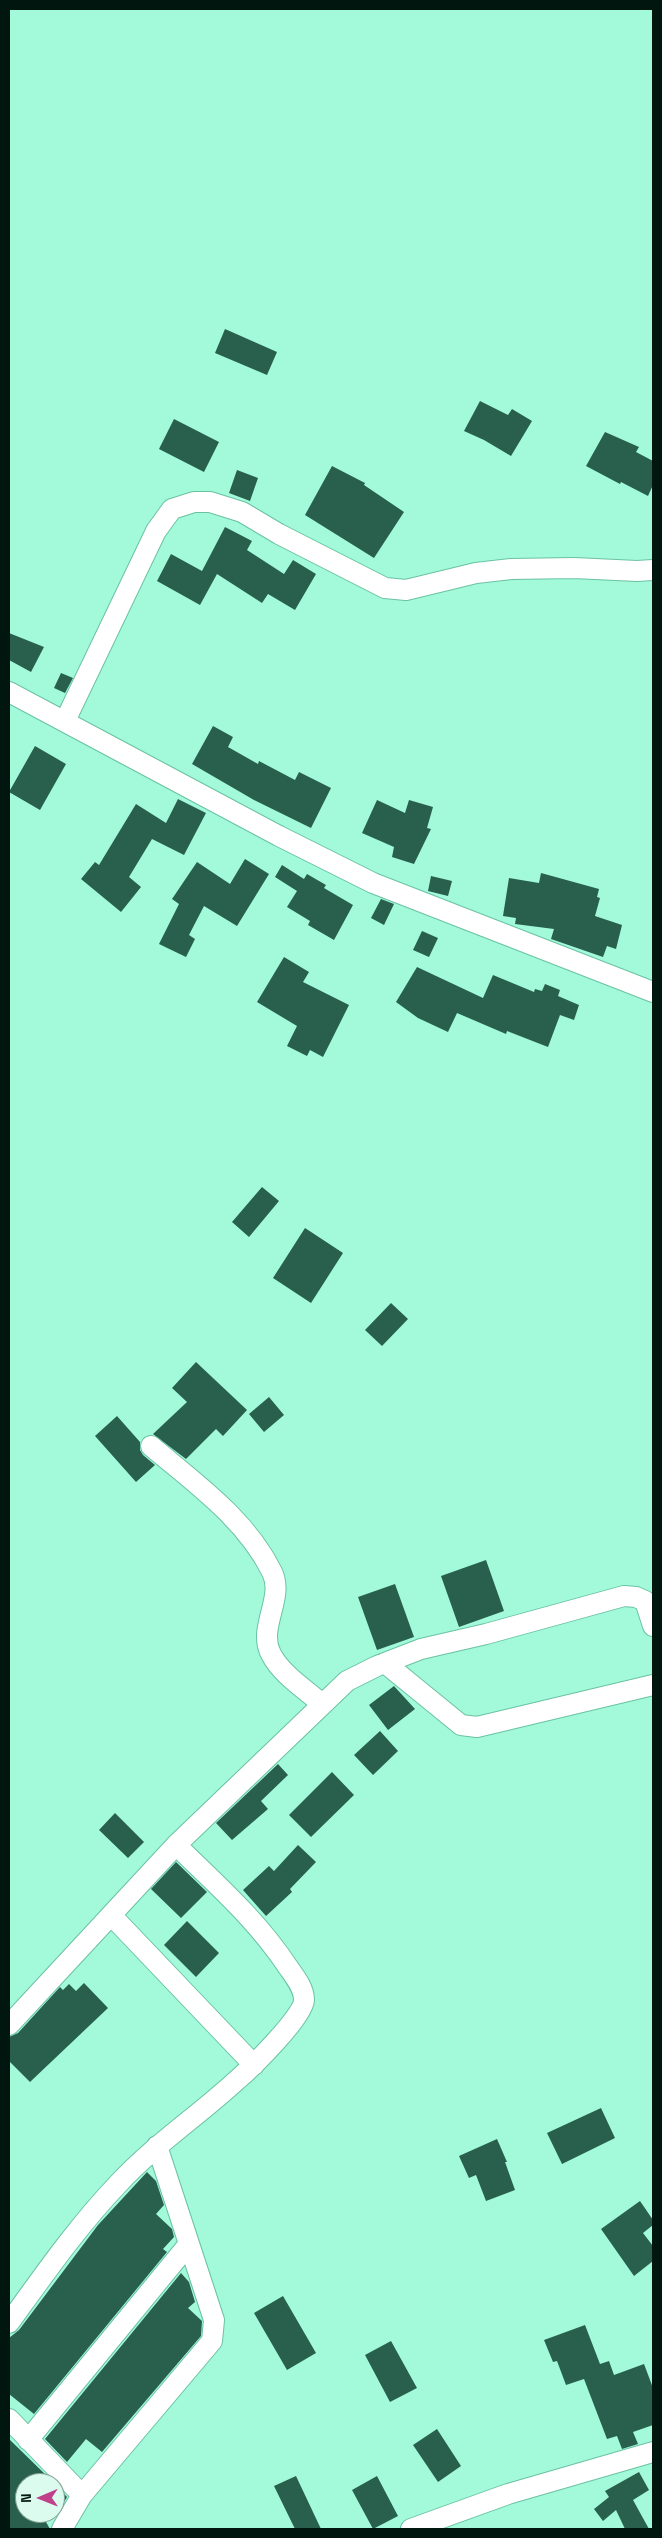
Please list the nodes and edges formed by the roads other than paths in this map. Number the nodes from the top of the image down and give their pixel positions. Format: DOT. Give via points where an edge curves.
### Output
graph roads {
  1 [pos="653,570"];
  2 [pos="9,692"];
  3 [pos="65,720"];
  4 [pos="653,992"];
  5 [pos="151,1446"];
  6 [pos="653,1626"];
  7 [pos="385,1663"];
  8 [pos="653,1685"];
  9 [pos="322,1704"];
  10 [pos="176,1845"];
  11 [pos="111,1916"];
  12 [pos="9,2025"];
  13 [pos="254,2065"];
  14 [pos="157,2146"];
  15 [pos="188,2245"];
  16 [pos="9,2324"];
  17 [pos="9,2419"];
  18 [pos="28,2440"];
  19 [pos="653,2452"];
  20 [pos="82,2495"];
  21 [pos="62,2529"];
  22 [pos="411,2529"];
  1 -- 3 [label="street" via="511,569 476,573 406,590 385,588 278,534 242,512 210,502 194,502 172,509 156,531"];
  2 -- 3 [label="street"];
  3 -- 4 [label="street" via="373,883"];
  5 -- 9 [label="street" via="216,1500 250,1537 273,1573 276,1589 266,1635 270,1653"];
  6 -- 7 [label="street" via="645,1601 624,1596 421,1649"];
  7 -- 8 [label="street" via="461,1725 477,1727"];
  7 -- 9 [label="street" via="347,1681"];
  9 -- 10 [label="street"];
  10 -- 11 [label="street"];
  10 -- 13 [label="street" via="264,1932 303,1992 302,2011"];
  11 -- 12 [label="street"];
  11 -- 13 [label="street"];
  13 -- 14 [label="street"];
  14 -- 15 [label="street"];
  14 -- 16 [label="street" via="118,2184 77,2232"];
  15 -- 18 [label="street"];
  15 -- 20 [label="street" via="214,2320 212,2341"];
  17 -- 18 [label="street"];
  18 -- 20 [label="street"];
  19 -- 22 [label="street" via="508,2494"];
  20 -- 21 [label="street"];
}
